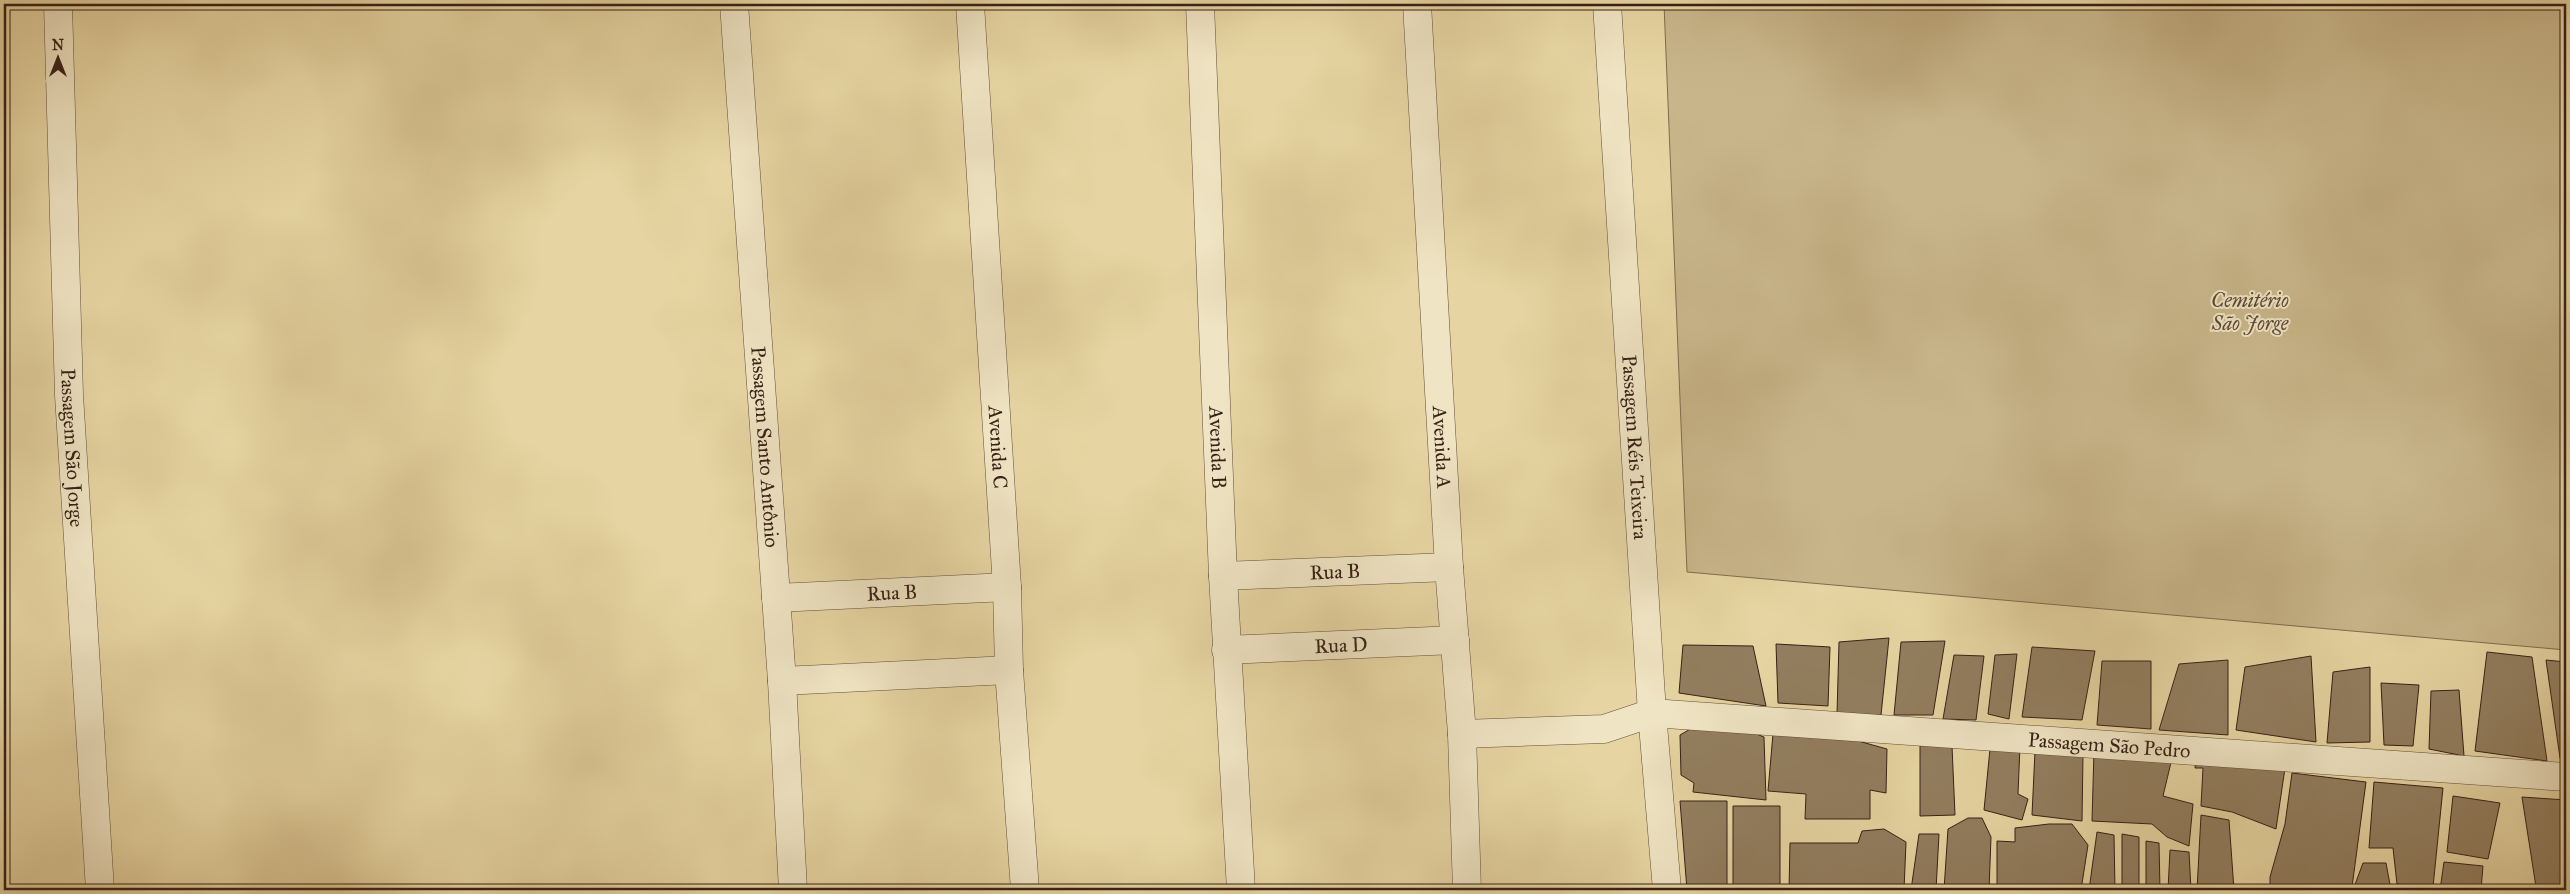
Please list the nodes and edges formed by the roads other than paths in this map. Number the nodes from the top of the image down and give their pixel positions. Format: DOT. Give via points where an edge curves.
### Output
graph roads {
  1 [pos="58,4"];
  2 [pos="734,4"];
  3 [pos="970,4"];
  4 [pos="1200,4"];
  5 [pos="1417,4"];
  6 [pos="1607,4"];
  7 [pos="1449,568"];
  8 [pos="1223,576"];
  9 [pos="1007,586"];
  10 [pos="776,598"];
  11 [pos="1455,640"];
  12 [pos="1226,650"];
  13 [pos="1009,670"];
  14 [pos="782,681"];
  15 [pos="1652,712"];
  16 [pos="1462,734"];
  17 [pos="2566,777"];
  18 [pos="100,890"];
  19 [pos="793,890"];
  20 [pos="1025,890"];
  21 [pos="1241,890"];
  22 [pos="1467,890"];
  23 [pos="1667,890"];
  1 -- 18 [label="street, Passagem São Jorge" via="69,395"];
  2 -- 10 [label="street, Passagem Santo Antônio"];
  3 -- 9 [label="street, Avenida C"];
  4 -- 8 [label="street, Avenida B"];
  5 -- 7 [label="street, Avenida A"];
  6 -- 15 [label="street, Passagem Réis Teixeira"];
  7 -- 8 [label="street, Rua B"];
  7 -- 11 [label="street, Avenida A"];
  8 -- 12 [label="street, Avenida B"];
  9 -- 10 [label="street, Rua B"];
  9 -- 13 [label="street, Avenida C"];
  10 -- 14 [label="street, Passagem Santo Antônio"];
  11 -- 12 [label="street, Rua D"];
  11 -- 16 [label="street, Avenida A"];
  12 -- 21 [label="street, Avenida B"];
  13 -- 14 [label="street"];
  13 -- 20 [label="street, Avenida C"];
  14 -- 19 [label="street, Passagem Santo Antônio"];
  15 -- 16 [label="street" via="1604,729"];
  15 -- 17 [label="street, Passagem São Pedro"];
  15 -- 23 [label="street, Passagem Réis Teixeira"];
  16 -- 22 [label="street, Avenida A"];
}
